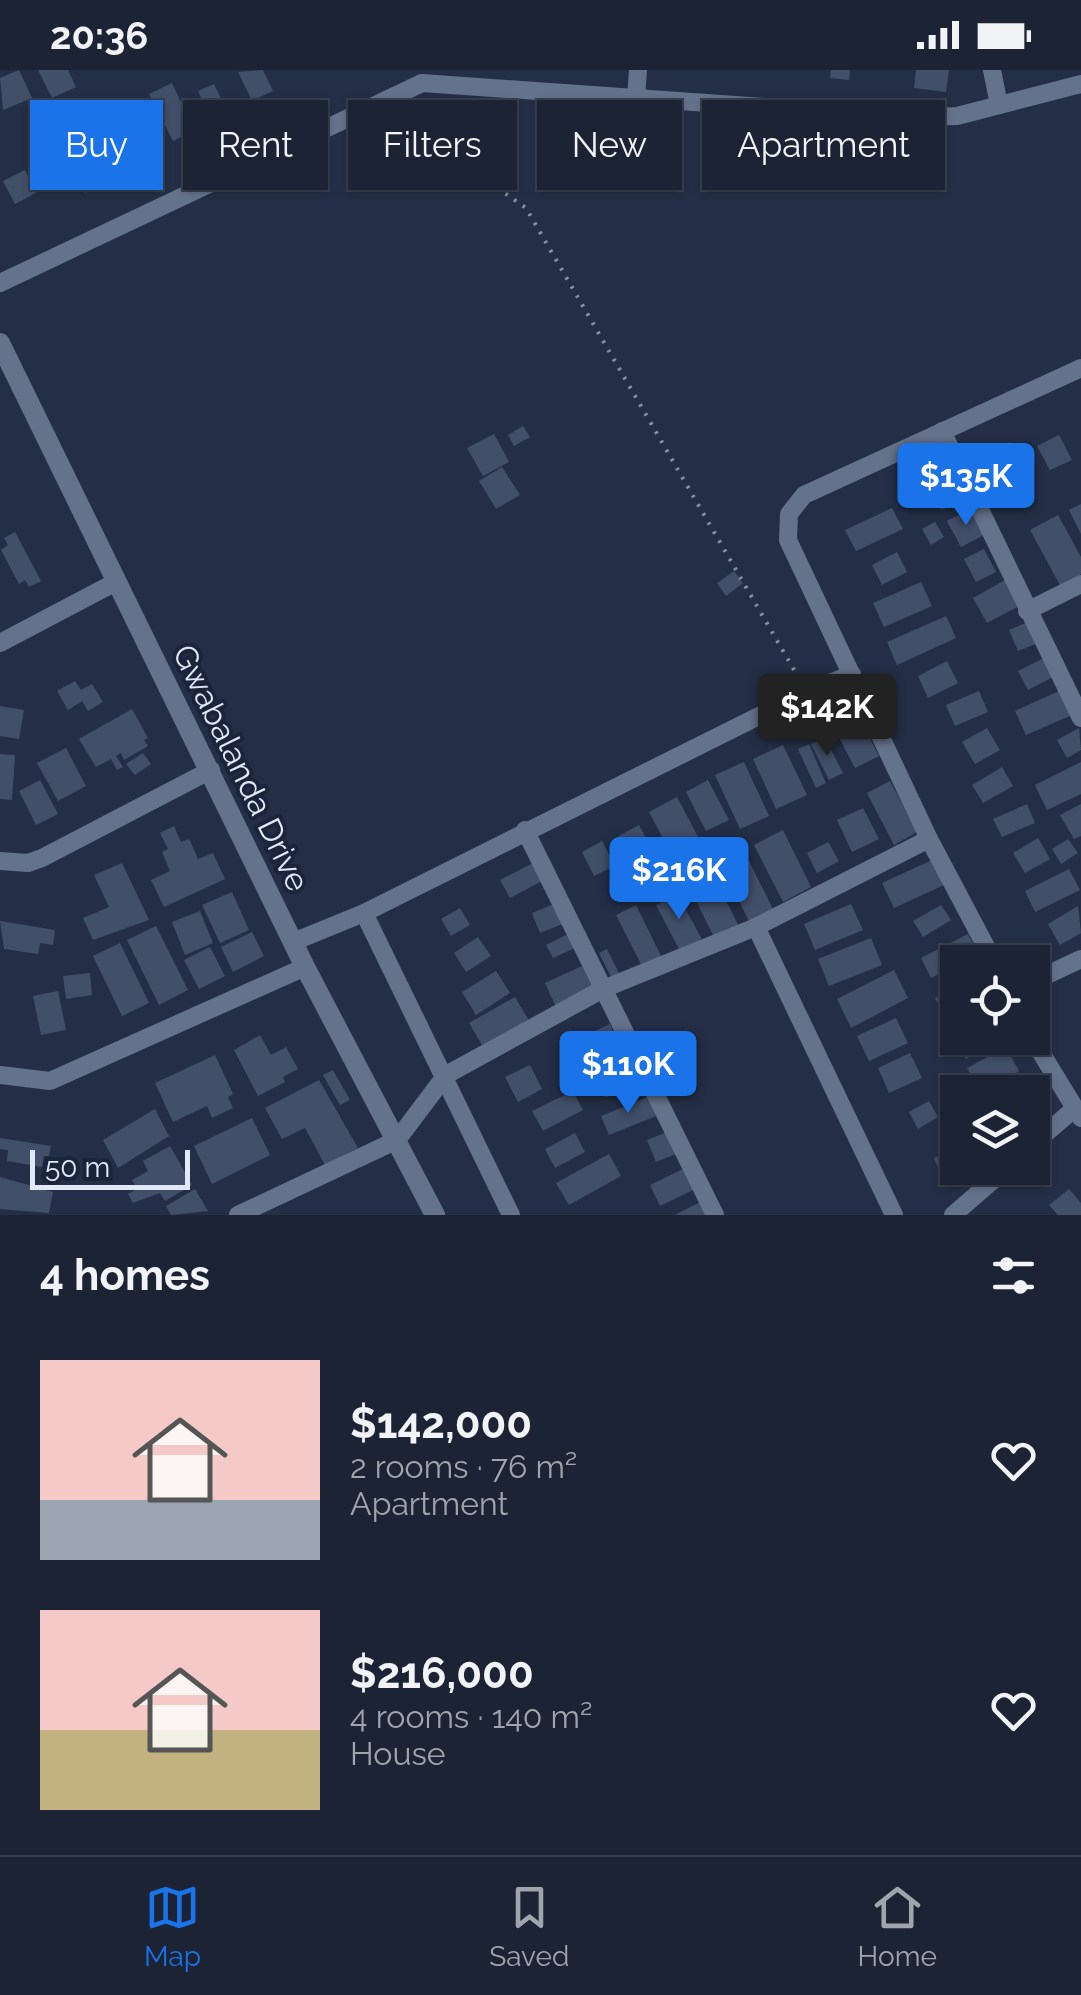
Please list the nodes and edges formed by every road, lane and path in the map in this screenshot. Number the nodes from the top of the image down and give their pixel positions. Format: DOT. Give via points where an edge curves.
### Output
graph roads {
  1 [pos="638,70"];
  2 [pos="992,70"];
  3 [pos="418,76"];
  4 [pos="1081,84"];
  5 [pos="636,98"];
  6 [pos="999,105"];
  7 [pos="0,283"];
  8 [pos="0,344"];
  9 [pos="1081,368"];
  10 [pos="942,431"];
  11 [pos="114,582"];
  12 [pos="1081,584"];
  13 [pos="1027,610"];
  14 [pos="0,643"];
  15 [pos="852,674"];
  16 [pos="807,692"];
  17 [pos="1081,718"];
  18 [pos="211,770"];
  19 [pos="525,830"];
  20 [pos="929,839"];
  21 [pos="0,861"];
  22 [pos="364,913"];
  23 [pos="756,927"];
  24 [pos="293,942"];
  25 [pos="985,945"];
  26 [pos="1081,960"];
  27 [pos="305,966"];
  28 [pos="1050,974"];
  29 [pos="603,988"];
  30 [pos="1042,1055"];
  31 [pos="0,1076"];
  32 [pos="446,1076"];
  33 [pos="1077,1114"];
  34 [pos="1050,1133"];
  35 [pos="397,1140"];
  36 [pos="988,1185"];
  37 [pos="238,1215"];
  38 [pos="435,1215"];
  39 [pos="511,1215"];
  40 [pos="715,1215"];
  41 [pos="894,1215"];
  42 [pos="954,1215"];
  1 -- 5 [label="street"];
  2 -- 6 [label="street"];
  3 -- 5 [label="street"];
  3 -- 7 [label="street"];
  3 -- 16 [label="path" via="475,172 526,208"];
  4 -- 6 [label="street"];
  5 -- 6 [label="street" via="906,118 957,116"];
  8 -- 11 [label="street, Gwabalanda Drive"];
  9 -- 10 [label="street"];
  10 -- 13 [label="street"];
  10 -- 15 [label="street" via="804,495 788,514 788,540"];
  11 -- 14 [label="street"];
  11 -- 18 [label="street, Gwabalanda Drive"];
  12 -- 13 [label="street"];
  13 -- 17 [label="street"];
  15 -- 16 [label="street"];
  15 -- 20 [label="street"];
  16 -- 19 [label="street"];
  18 -- 21 [label="street" via="42,858"];
  18 -- 24 [label="street, Gwabalanda Drive"];
  19 -- 22 [label="street"];
  19 -- 29 [label="street"];
  20 -- 23 [label="street"];
  20 -- 25 [label="street"];
  22 -- 24 [label="street"];
  22 -- 32 [label="street"];
  23 -- 29 [label="street"];
  23 -- 41 [label="street"];
  24 -- 27 [label="street, Gwabalanda Drive"];
  26 -- 28 [label="street"];
  27 -- 31 [label="street" via="60,1078"];
  27 -- 35 [label="street, Gwabalanda Drive"];
  29 -- 32 [label="street"];
  29 -- 40 [label="street"];
  30 -- 33 [label="street"];
  32 -- 35 [label="street"];
  32 -- 39 [label="street"];
  33 -- 34 [label="street"];
  35 -- 37 [label="street"];
  35 -- 38 [label="street, Gwabalanda Drive"];
  36 -- 42 [label="street"];
}
